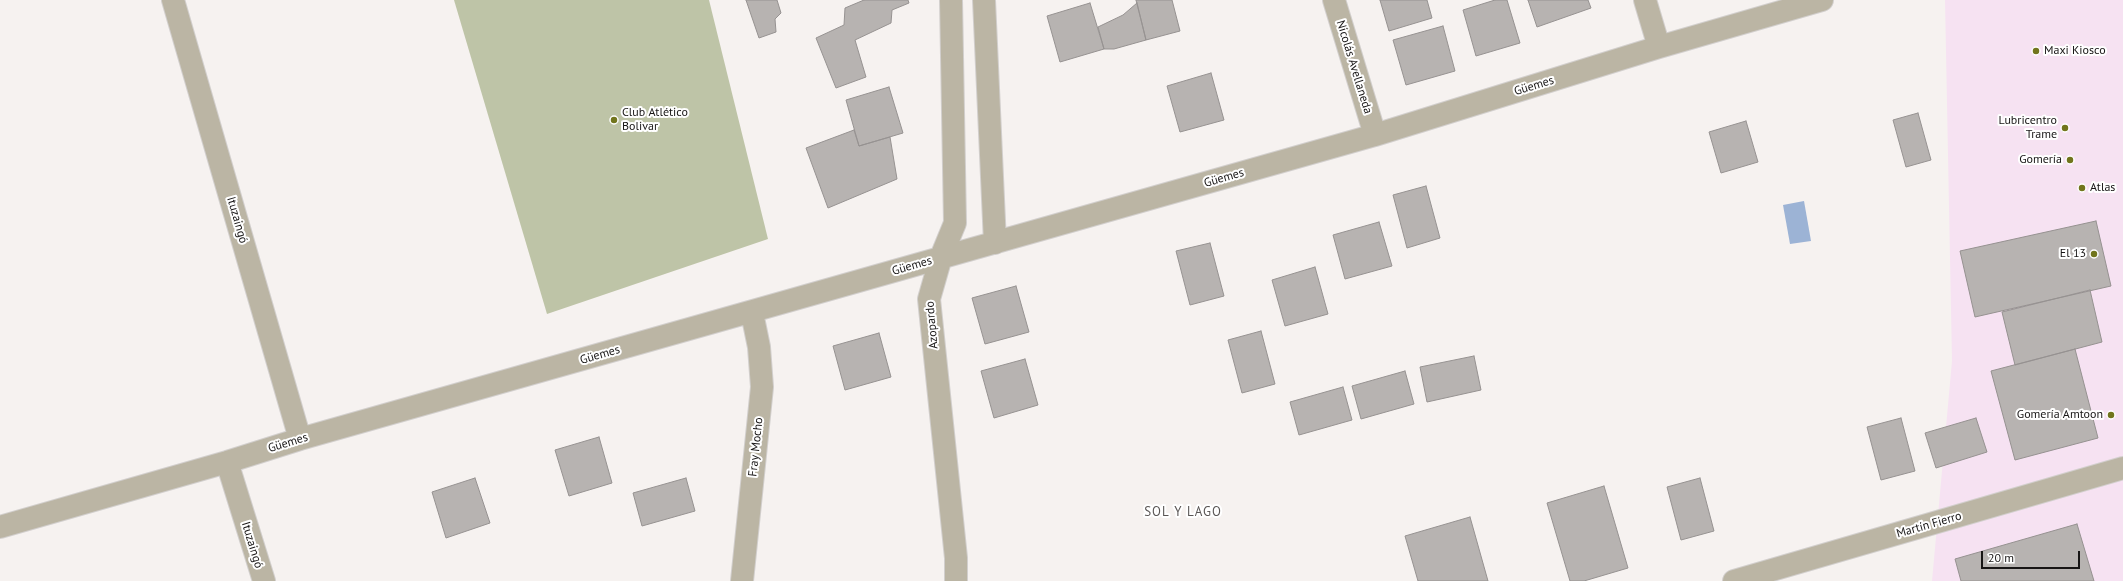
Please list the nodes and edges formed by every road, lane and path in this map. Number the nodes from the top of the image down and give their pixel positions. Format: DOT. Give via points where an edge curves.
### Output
graph roads {
  1 [pos="173,0"];
  2 [pos="951,0"];
  3 [pos="984,0"];
  4 [pos="1334,0"];
  5 [pos="1645,0"];
  6 [pos="1822,0"];
  7 [pos="1658,47"];
  8 [pos="1375,135"];
  9 [pos="995,243"];
  10 [pos="941,257"];
  11 [pos="752,313"];
  12 [pos="300,439"];
  13 [pos="227,462"];
  14 [pos="2123,468"];
  15 [pos="0,527"];
  16 [pos="264,581"];
  17 [pos="742,581"];
  18 [pos="956,581"];
  19 [pos="1734,581"];
  1 -- 12 [label="street, Ituzaingó"];
  2 -- 10 [label="street, Azopardo" via="955,223"];
  3 -- 9 [label="street"];
  4 -- 8 [label="street, Nicolás Avellaneda"];
  5 -- 7 [label="street"];
  6 -- 7 [label="street, Güemes"];
  7 -- 8 [label="street, Güemes"];
  8 -- 9 [label="street, Güemes"];
  9 -- 10 [label="street, Güemes"];
  10 -- 11 [label="street, Güemes"];
  10 -- 18 [label="street, Azopardo" via="929,299 956,558"];
  11 -- 12 [label="street, Güemes"];
  11 -- 17 [label="street, Fray Mocho" via="759,347 762,387"];
  12 -- 13 [label="street, Güemes"];
  13 -- 15 [label="street, Güemes"];
  13 -- 16 [label="street, Ituzaingó"];
  14 -- 19 [label="street, Martín Fierro"];
}
